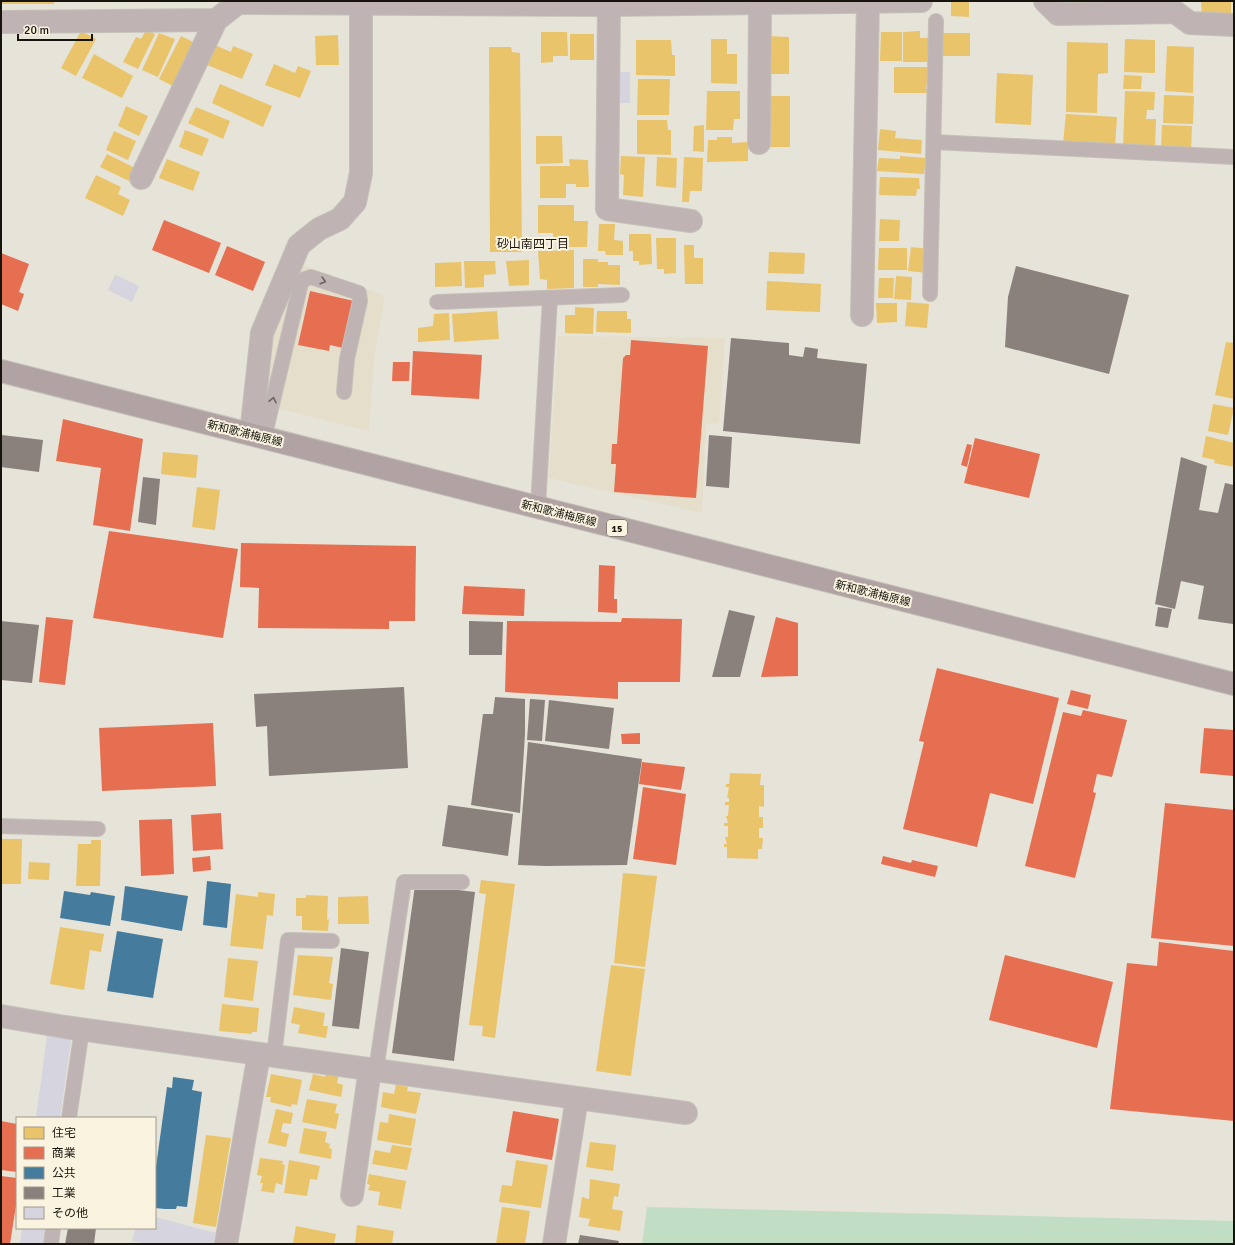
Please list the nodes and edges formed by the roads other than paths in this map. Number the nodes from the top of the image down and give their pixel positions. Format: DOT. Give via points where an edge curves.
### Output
graph roads {
  1 [pos="921,1"];
  2 [pos="1046,1"];
  3 [pos="1190,1"];
  4 [pos="238,2"];
  5 [pos="440,2"];
  6 [pos="868,2"];
  7 [pos="361,3"];
  8 [pos="766,3"];
  9 [pos="603,4"];
  10 [pos="216,20"];
  11 [pos="936,21"];
  12 [pos="1,22"];
  13 [pos="1190,23"];
  14 [pos="1234,24"];
  15 [pos="934,142"];
  16 [pos="759,143"];
  17 [pos="1234,156"];
  18 [pos="141,178"];
  19 [pos="691,221"];
  20 [pos="930,294"];
  21 [pos="622,295"];
  22 [pos="550,298"];
  23 [pos="436,302"];
  24 [pos="862,315"];
  25 [pos="1,371"];
  26 [pos="344,392"];
  27 [pos="257,436"];
  28 [pos="538,507"];
  29 [pos="1234,684"];
  30 [pos="1,826"];
  31 [pos="98,829"];
  32 [pos="462,882"];
  33 [pos="332,941"];
  34 [pos="1,1016"];
  35 [pos="82,1029"];
  36 [pos="266,1055"];
  37 [pos="373,1070"];
  38 [pos="577,1098"];
  39 [pos="686,1113"];
  40 [pos="69,1117"];
  41 [pos="352,1196"];
  42 [pos="53,1229"];
  43 [pos="51,1244"];
  44 [pos="226,1244"];
  45 [pos="554,1244"];
  1 -- 6 [label="street"];
  2 -- 13 [label="street" via="1058,14 1175,12"];
  3 -- 13 [label="street"];
  4 -- 7 [label="street"];
  4 -- 10 [label="street"];
  5 -- 7 [label="street"];
  5 -- 9 [label="street"];
  6 -- 8 [label="street"];
  6 -- 24 [label="street"];
  7 -- 27 [label="street" via="361,173 355,202 340,219 319,229 299,245 262,333"];
  8 -- 9 [label="street"];
  8 -- 16 [label="street"];
  9 -- 19 [label="street" via="607,209"];
  10 -- 12 [label="street"];
  10 -- 18 [label="street"];
  11 -- 15 [label="lane"];
  13 -- 14 [label="street"];
  15 -- 17 [label="lane"];
  15 -- 20 [label="lane"];
  21 -- 22 [label="lane"];
  22 -- 23 [label="lane"];
  22 -- 28 [label="lane"];
  25 -- 27 [label="main road, 新和歌浦梅原線 / 15"];
  27 -- 26 [label="lane, one-way" via="301,283 305,279 311,278 359,293 360,301 347,359"];
  27 -- 28 [label="main road, 新和歌浦梅原線 / 15"];
  28 -- 29 [label="main road, 新和歌浦梅原線 / 15"];
  30 -- 31 [label="lane"];
  32 -- 37 [label="lane" via="404,882"];
  33 -- 36 [label="lane" via="288,940"];
  34 -- 35 [label="street"];
  35 -- 36 [label="street"];
  35 -- 40 [label="lane"];
  36 -- 37 [label="street"];
  36 -- 44 [label="street"];
  37 -- 38 [label="street"];
  37 -- 41 [label="street"];
  38 -- 39 [label="street"];
  38 -- 45 [label="street"];
  42 -- 43 [label="lane"];
}
